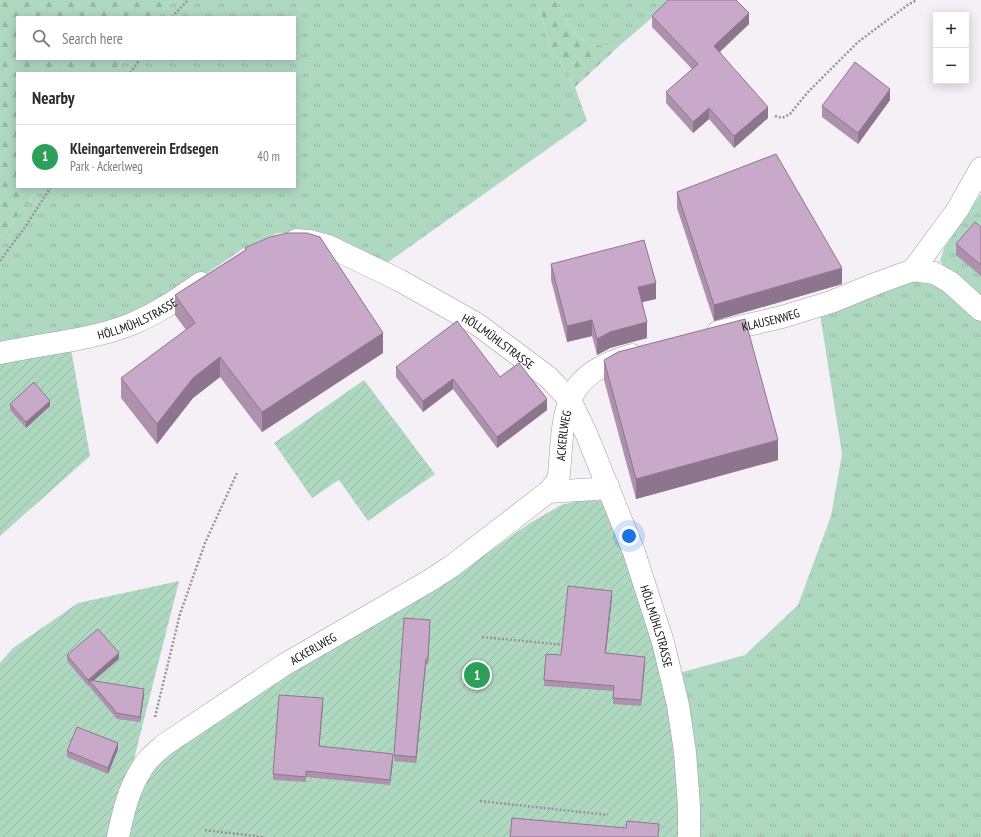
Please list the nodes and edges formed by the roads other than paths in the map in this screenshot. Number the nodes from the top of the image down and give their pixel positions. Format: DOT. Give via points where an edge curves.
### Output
graph roads {
  1 [pos="981,168"];
  2 [pos="276,242"];
  3 [pos="913,270"];
  4 [pos="218,272"];
  5 [pos="981,310"];
  6 [pos="696,338"];
  7 [pos="652,350"];
  8 [pos="0,353"];
  9 [pos="570,400"];
  10 [pos="608,486"];
  11 [pos="548,492"];
  12 [pos="118,837"];
  13 [pos="689,837"];
  1 -- 3 [label="street" via="958,209"];
  2 -- 9 [label="street, HÖLLMÜHLSTRASSE" via="294,240 319,243 399,280 493,335 548,377"];
  3 -- 5 [label="street, KLAUSENWEG" via="934,273 950,282"];
  3 -- 6 [label="street, KLAUSENWEG" via="831,302"];
  4 -- 8 [label="street, HÖLLMÜHLSTRASSE" via="159,311 129,325 100,334"];
  7 -- 9 [label="street" via="613,360 599,368 586,376"];
  9 -- 10 [label="street, HÖLLMÜHLSTRASSE"];
  9 -- 11 [label="street, ACKERLWEG" via="564,415 559,475"];
  10 -- 11 [label="street"];
  10 -- 13 [label="street, HÖLLMÜHLSTRASSE" via="634,552 663,642 678,705 689,798"];
  11 -- 12 [label="street, ACKERLWEG" via="452,566 282,666 164,745 141,769 127,800"];
}
